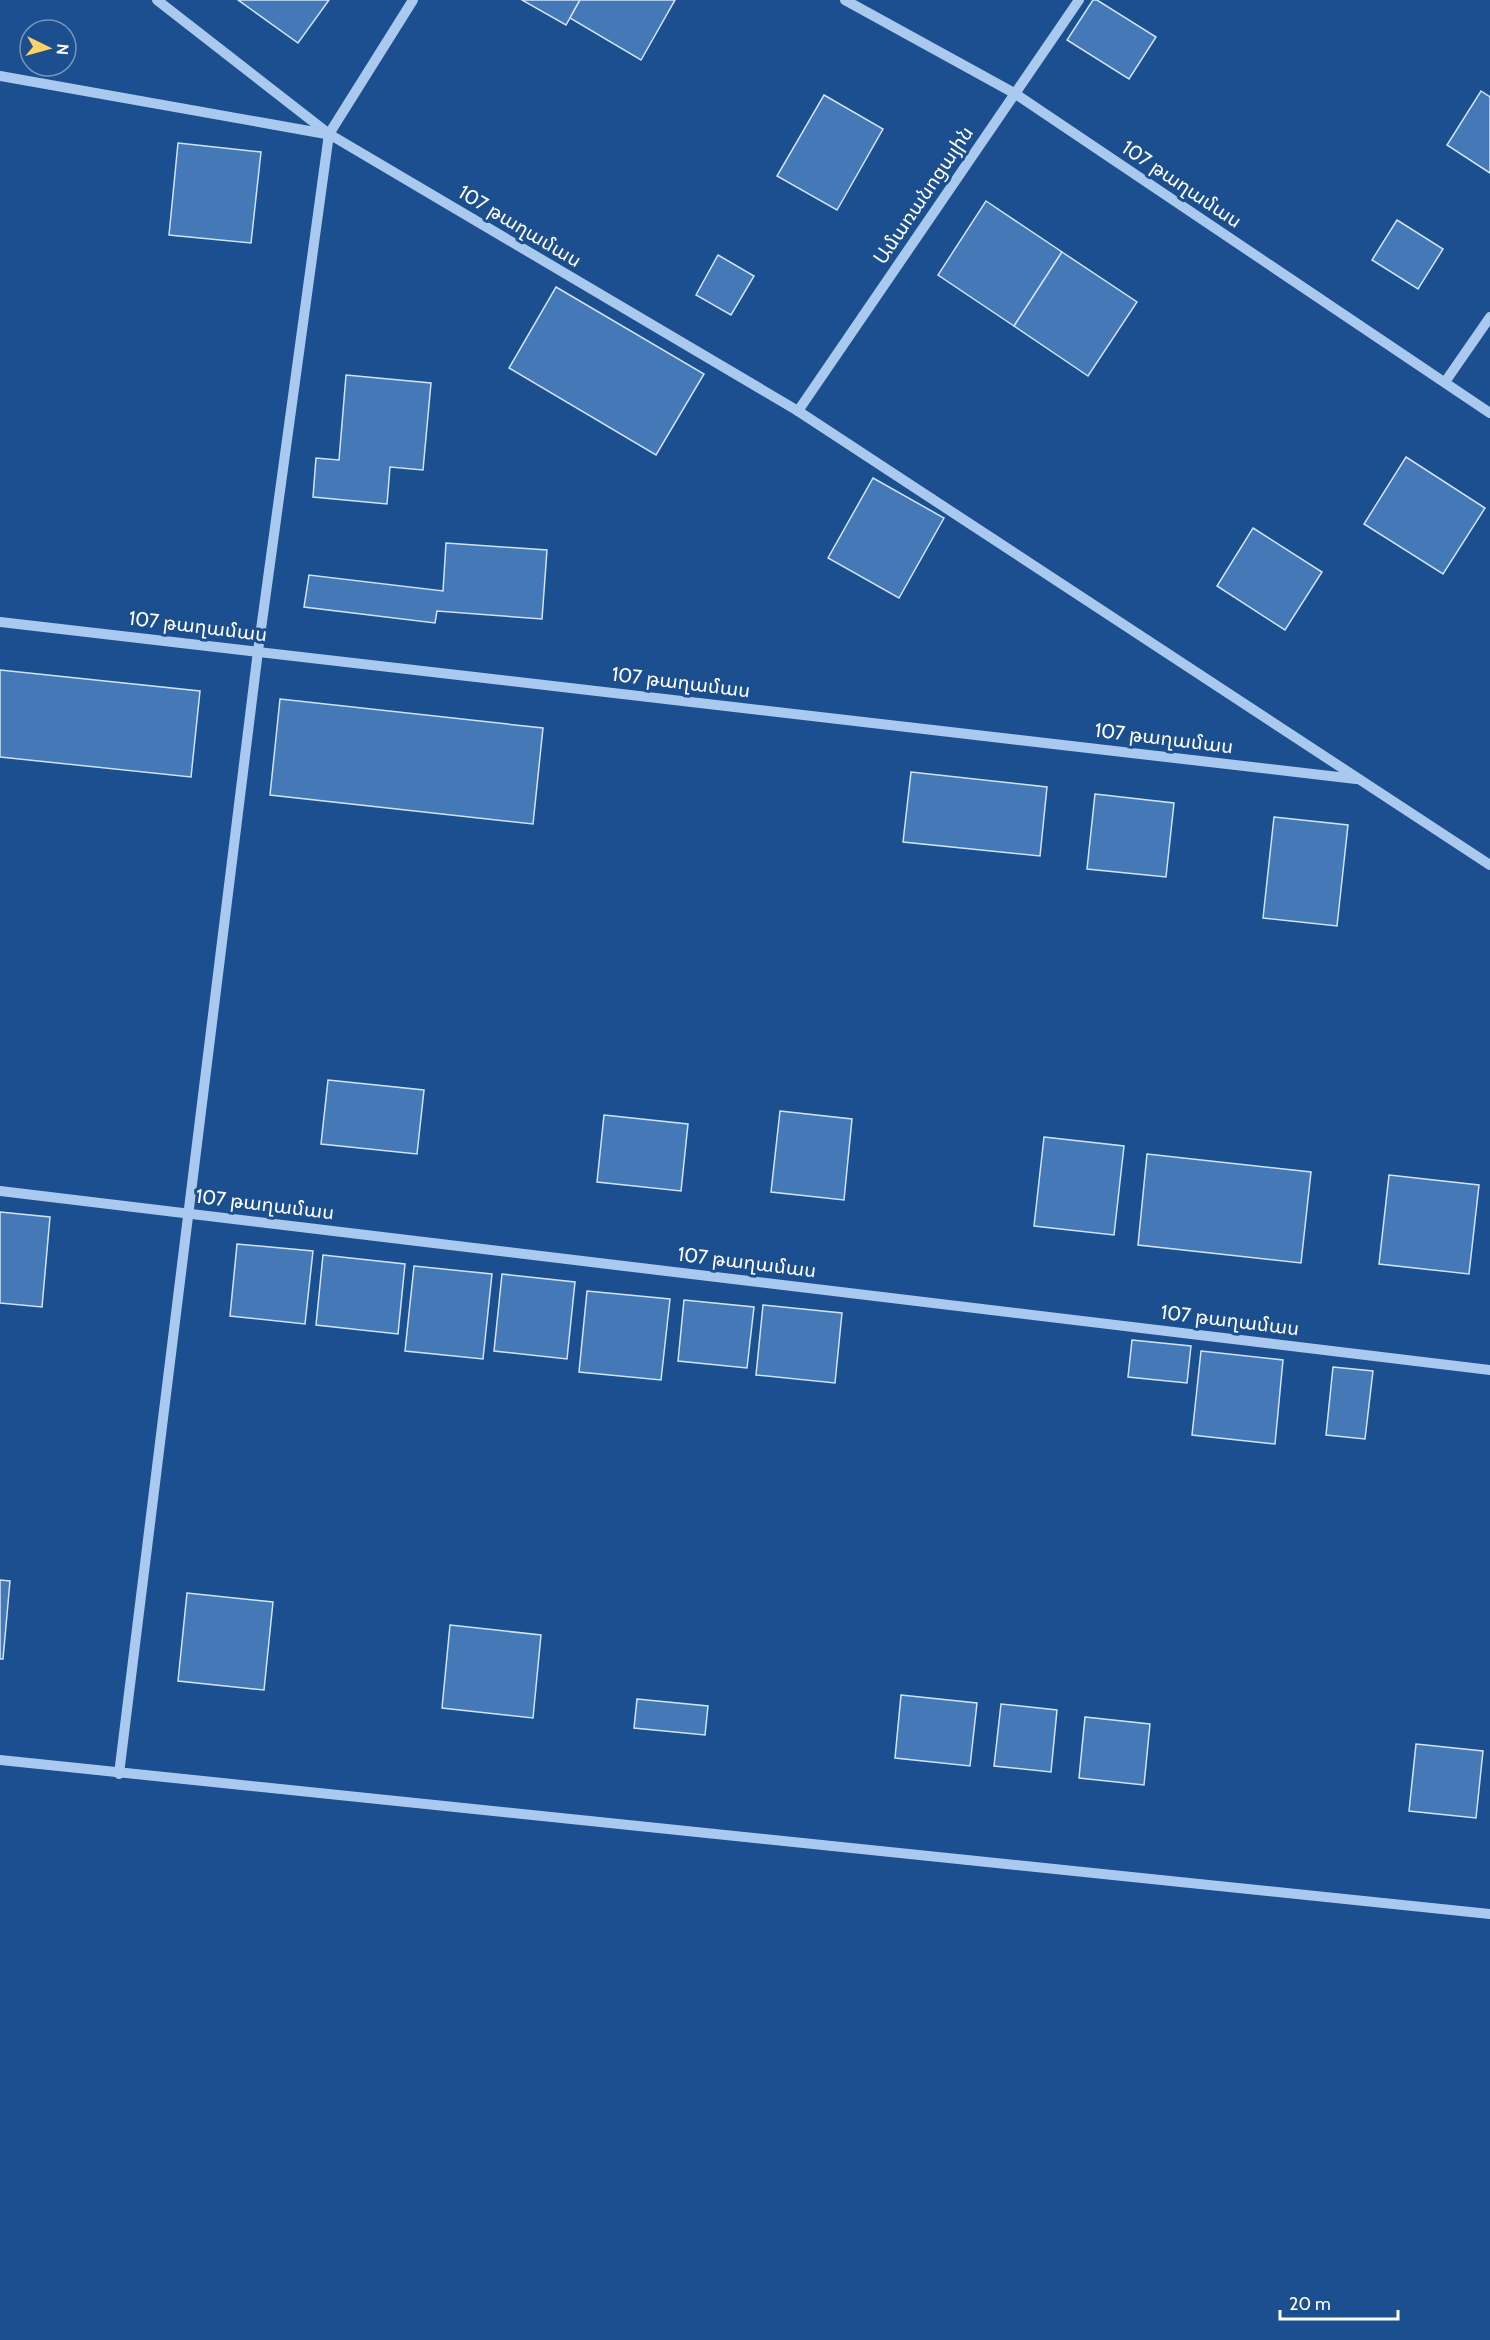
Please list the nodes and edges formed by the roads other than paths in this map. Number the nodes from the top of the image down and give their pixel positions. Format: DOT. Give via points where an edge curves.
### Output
graph roads {
  1 [pos="157,0"];
  2 [pos="413,0"];
  3 [pos="845,0"];
  4 [pos="1079,0"];
  5 [pos="0,76"];
  6 [pos="1014,93"];
  7 [pos="329,134"];
  8 [pos="1490,317"];
  9 [pos="1445,382"];
  10 [pos="798,411"];
  11 [pos="1490,413"];
  12 [pos="0,622"];
  13 [pos="258,651"];
  14 [pos="1358,779"];
  15 [pos="1490,865"];
  16 [pos="0,1191"];
  17 [pos="189,1213"];
  18 [pos="1490,1370"];
  19 [pos="0,1760"];
  20 [pos="119,1774"];
  21 [pos="1490,1914"];
  1 -- 7 [label="street, 107 թաղամաս"];
  2 -- 7 [label="street"];
  3 -- 6 [label="street, 107 թաղամաս"];
  4 -- 6 [label="street, Ամառանոցային"];
  5 -- 7 [label="street, 107 թաղամաս"];
  6 -- 9 [label="street, 107 թաղամաս"];
  6 -- 10 [label="street, Ամառանոցային"];
  7 -- 10 [label="street, 107 թաղամաս"];
  7 -- 13 [label="street"];
  8 -- 9 [label="street"];
  9 -- 11 [label="street, 107 թաղամաս"];
  10 -- 14 [label="street, 107 թաղամաս"];
  12 -- 13 [label="street, 107 թաղամաս"];
  13 -- 14 [label="street, 107 թաղամաս"];
  13 -- 17 [label="street"];
  14 -- 15 [label="street, 107 թաղամաս"];
  16 -- 17 [label="street, 107 թաղամաս"];
  17 -- 18 [label="street, 107 թաղամաս"];
  17 -- 20 [label="street"];
  19 -- 20 [label="street"];
  20 -- 21 [label="street"];
}
